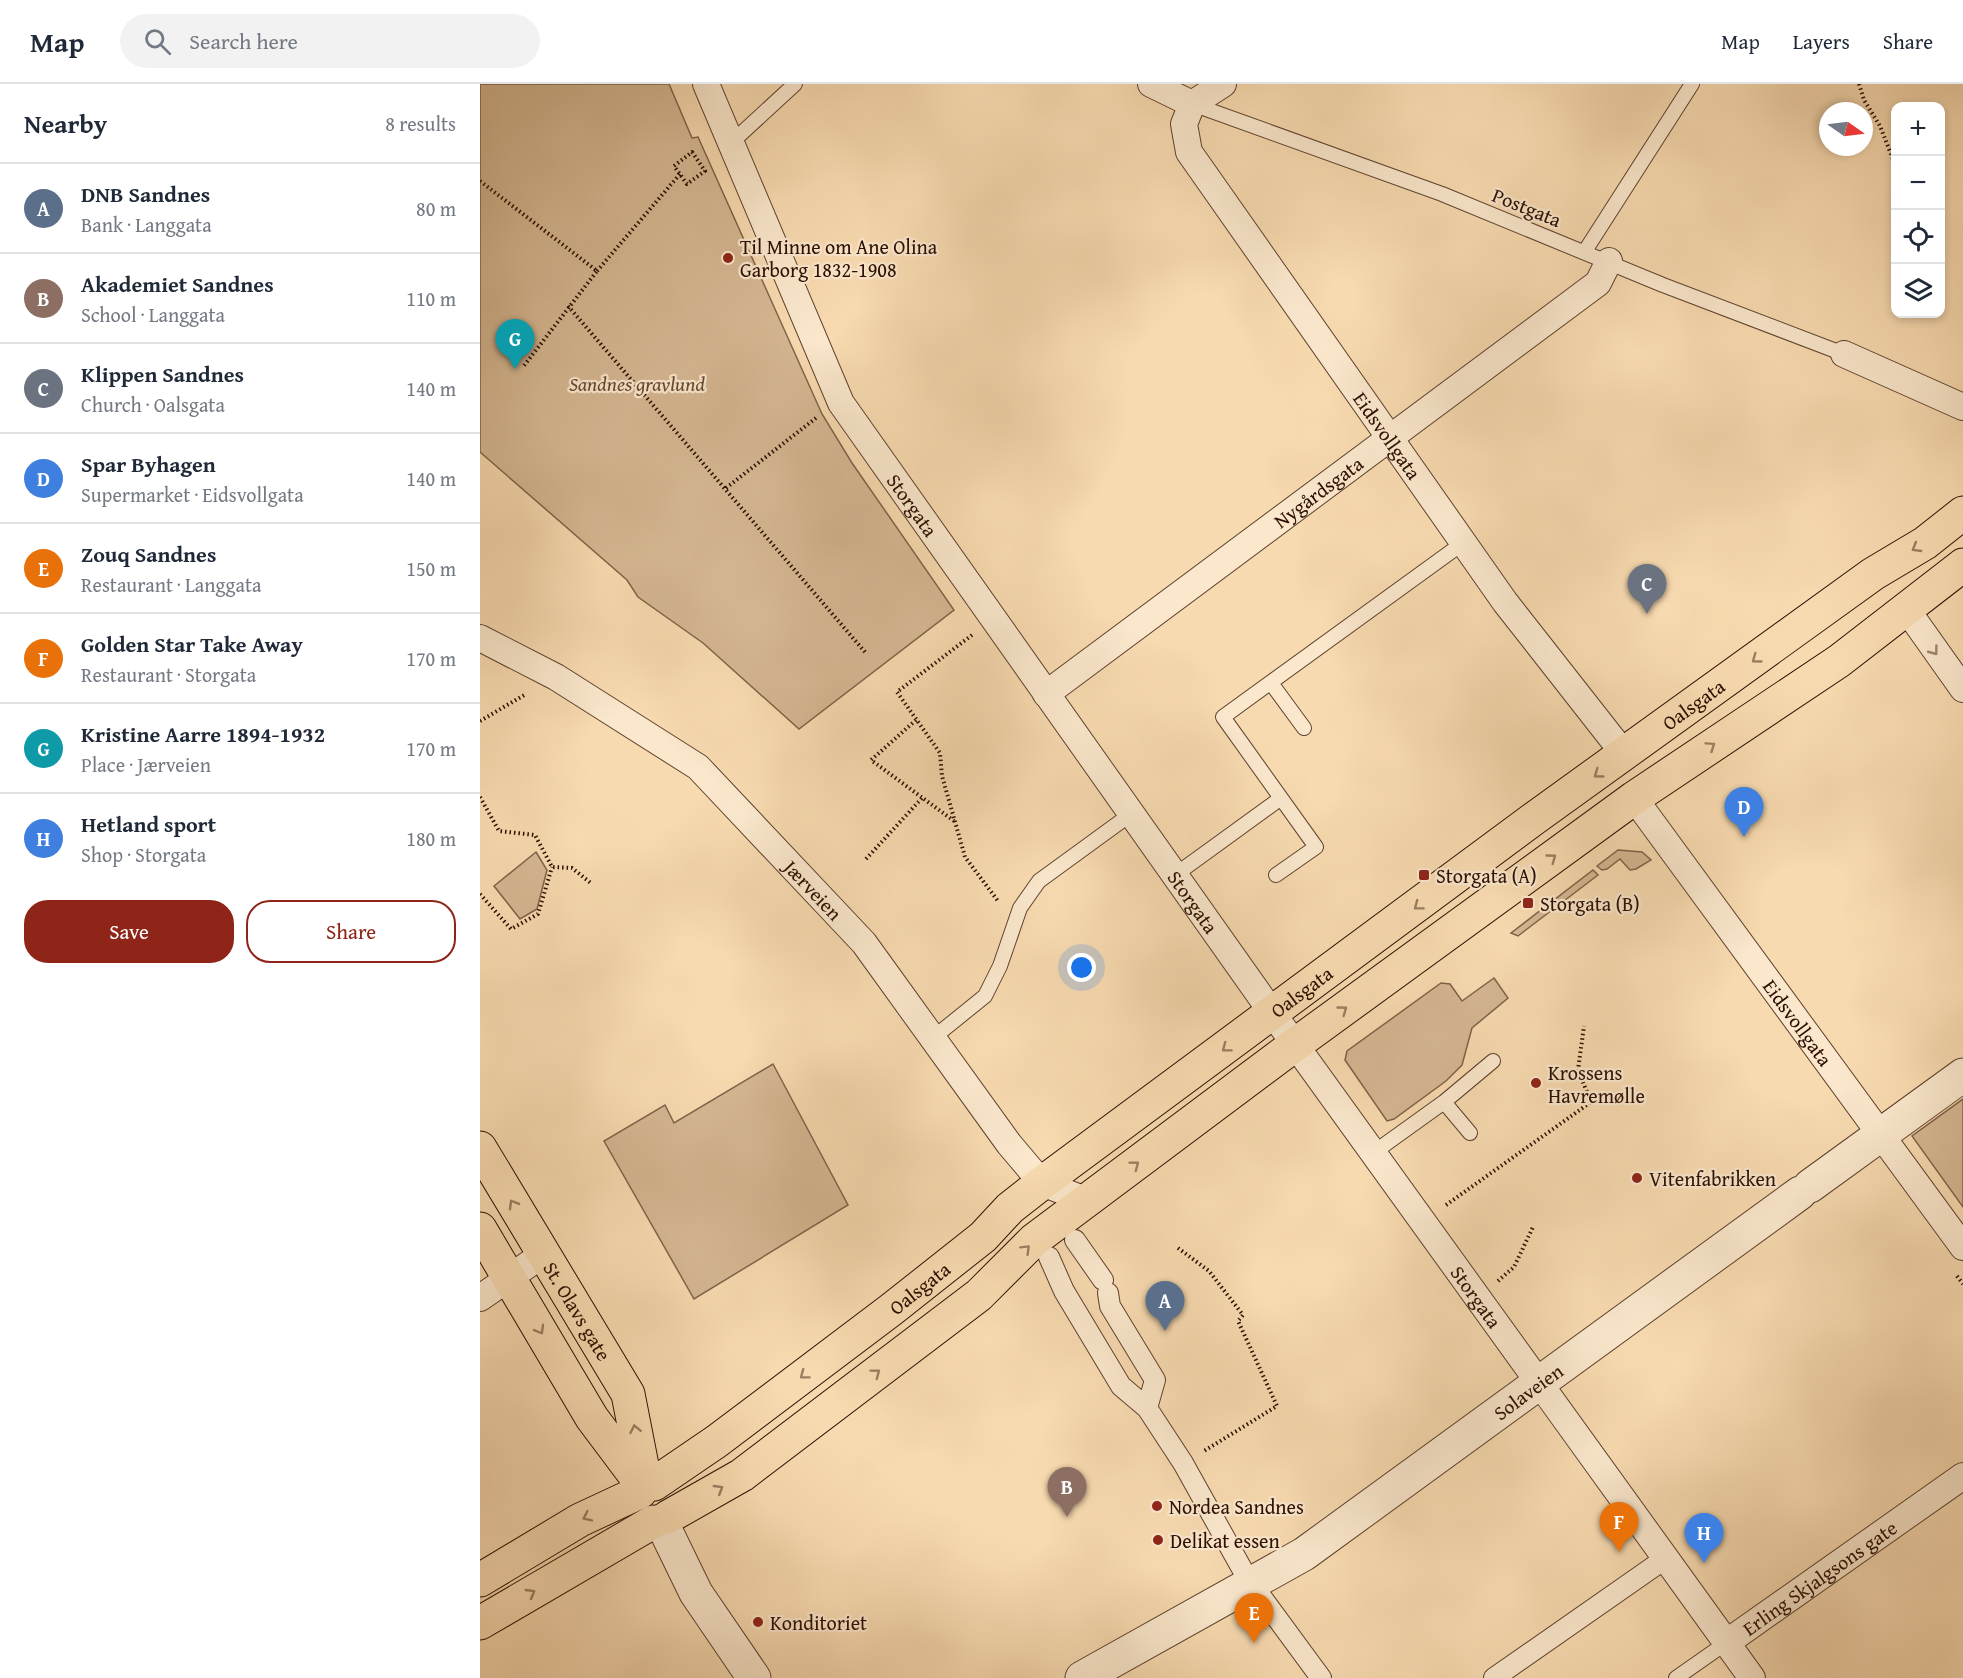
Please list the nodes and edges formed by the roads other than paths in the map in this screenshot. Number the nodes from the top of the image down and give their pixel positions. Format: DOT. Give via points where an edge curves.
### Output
graph roads {
  1 [pos="706,84"];
  2 [pos="795,84"];
  3 [pos="1151,84"];
  4 [pos="1223,84"];
  5 [pos="1692,84"];
  6 [pos="1192,104"];
  7 [pos="731,143"];
  8 [pos="1585,251"];
  9 [pos="1609,261"];
  10 [pos="1844,354"];
  11 [pos="1963,407"];
  12 [pos="1391,440"];
  13 [pos="1963,513"];
  14 [pos="1463,543"];
  15 [pos="1963,565"];
  16 [pos="1907,610"];
  17 [pos="480,638"];
  18 [pos="1271,683"];
  19 [pos="1963,689"];
  20 [pos="1046,694"];
  21 [pos="1304,728"];
  22 [pos="1625,755"];
  23 [pos="1281,798"];
  24 [pos="1634,798"];
  25 [pos="1131,814"];
  26 [pos="1175,875"];
  27 [pos="1276,875"];
  28 [pos="1273,1014"];
  29 [pos="933,1038"];
  30 [pos="1296,1044"];
  31 [pos="1492,1061"];
  32 [pos="1963,1075"];
  33 [pos="1444,1102"];
  34 [pos="1470,1133"];
  35 [pos="1882,1134"];
  36 [pos="480,1148"];
  37 [pos="1373,1153"];
  38 [pos="1042,1183"];
  39 [pos="1088,1200"];
  40 [pos="480,1229"];
  41 [pos="1075,1240"];
  42 [pos="1963,1247"];
  43 [pos="542,1255"];
  44 [pos="1049,1257"];
  45 [pos="511,1279"];
  46 [pos="1104,1294"];
  47 [pos="480,1298"];
  48 [pos="1078,1314"];
  49 [pos="1540,1381"];
  50 [pos="1147,1408"];
  51 [pos="1963,1476"];
  52 [pos="646,1487"];
  53 [pos="661,1520"];
  54 [pos="1666,1558"];
  55 [pos="480,1580"];
  56 [pos="1252,1584"];
  57 [pos="480,1623"];
  58 [pos="1726,1643"];
  59 [pos="754,1678"];
  60 [pos="1082,1678"];
  61 [pos="1321,1678"];
  62 [pos="1494,1678"];
  63 [pos="1676,1678"];
  64 [pos="1752,1678"];
  1 -- 7 [label="street, Storgata"];
  2 -- 7 [label="lane"];
  3 -- 6 [label="street"];
  4 -- 6 [label="street"];
  5 -- 8 [label="lane"];
  6 -- 8 [label="lane, Postgata" via="1442,194"];
  6 -- 12 [label="street, Eidsvollgata" via="1184,124 1189,152"];
  7 -- 20 [label="street, Storgata" via="841,404"];
  8 -- 9 [label="lane, Postgata"];
  9 -- 10 [label="lane, Postgata"];
  9 -- 12 [label="street, Nygårdsgata" via="1598,283"];
  10 -- 11 [label="street"];
  12 -- 14 [label="street, Eidsvollgata"];
  12 -- 20 [label="street, Nygårdsgata"];
  13 -- 22 [label="main road, Oalsgata, one-way" via="1925,543 1872,574"];
  14 -- 18 [label="lane"];
  14 -- 22 [label="street, Eidsvollgata"];
  15 -- 16 [label="main road, Oalsgata"];
  16 -- 19 [label="street, one-way"];
  24 -- 16 [label="main road, Oalsgata, one-way" via="1839,661"];
  17 -- 29 [label="street, Jærveien" via="556,677 698,767 864,943"];
  18 -- 21 [label="lane"];
  18 -- 23 [label="lane" via="1223,717"];
  20 -- 25 [label="street, Storgata"];
  22 -- 28 [label="main road, Oalsgata, one-way"];
  23 -- 26 [label="lane"];
  23 -- 27 [label="lane" via="1316,847"];
  30 -- 24 [label="main road, Oalsgata, one-way"];
  24 -- 35 [label="street, Eidsvollgata"];
  25 -- 26 [label="street, Storgata"];
  25 -- 29 [label="lane" via="1039,881 1020,908 985,996"];
  26 -- 28 [label="street, Storgata"];
  28 -- 30 [label="street, Storgata"];
  28 -- 38 [label="main road, Oalsgata, one-way"];
  29 -- 38 [label="street, Jærveien"];
  30 -- 37 [label="street, Storgata"];
  39 -- 30 [label="main road, Oalsgata, one-way"];
  31 -- 33 [label="lane"];
  32 -- 35 [label="street, Solaveien"];
  33 -- 34 [label="lane"];
  33 -- 37 [label="lane"];
  35 -- 42 [label="street, Eidsvollgata"];
  35 -- 49 [label="street, Solaveien"];
  43 -- 36 [label="main road, St. Olavs gate, one-way"];
  37 -- 49 [label="street, Storgata"];
  38 -- 39 [label="street, Jærveien"];
  38 -- 52 [label="main road, Oalsgata, one-way" via="1010,1208 983,1237 892,1309 717,1441"];
  53 -- 39 [label="main road, Oalsgata, one-way" via="742,1476 979,1295 1034,1240"];
  40 -- 45 [label="main road, St. Olavs gate"];
  41 -- 46 [label="street"];
  43 -- 45 [label="street"];
  52 -- 43 [label="main road, St. Olavs gate, one-way" via="628,1394"];
  44 -- 48 [label="street"];
  45 -- 47 [label="street"];
  45 -- 52 [label="main road, St. Olavs gate, one-way" via="592,1418"];
  46 -- 48 [label="street"];
  46 -- 50 [label="street" via="1155,1380"];
  48 -- 50 [label="street" via="1121,1386"];
  49 -- 54 [label="street, Storgata"];
  49 -- 56 [label="street, Solaveien" via="1304,1554"];
  50 -- 56 [label="street"];
  51 -- 58 [label="street, Erling Skjalgsons gate"];
  52 -- 53 [label="main road, St. Olavs gate" via="636,1504 642,1516"];
  52 -- 55 [label="main road, Oalsgata, one-way" via="580,1520"];
  57 -- 53 [label="main road, Oalsgata, one-way"];
  53 -- 59 [label="street, St. Olavs gate" via="696,1593"];
  54 -- 58 [label="street, Storgata"];
  54 -- 62 [label="street"];
  56 -- 60 [label="street, Solaveien"];
  56 -- 61 [label="street"];
  58 -- 63 [label="lane, Erling Skjalgsons gate"];
  58 -- 64 [label="street, Storgata"];
}
